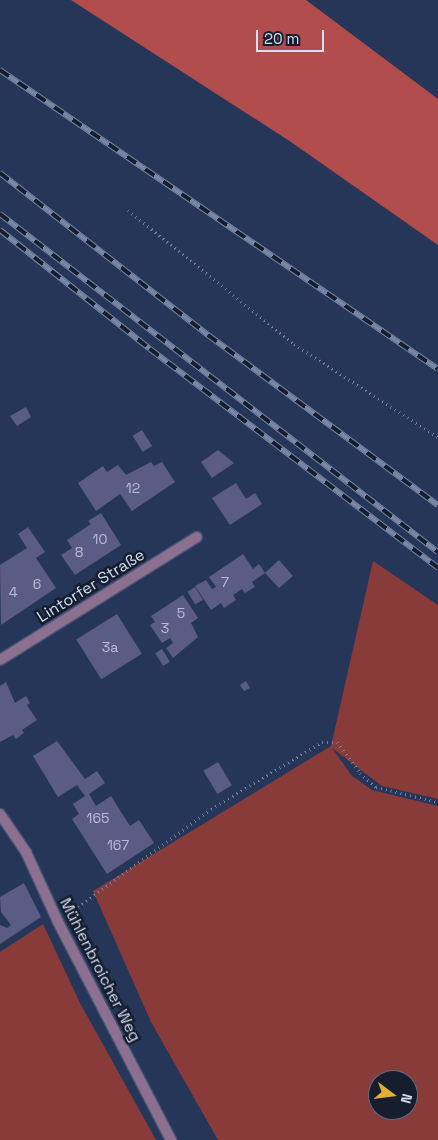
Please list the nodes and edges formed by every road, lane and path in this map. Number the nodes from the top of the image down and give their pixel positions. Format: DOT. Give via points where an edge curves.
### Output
graph roads {
  1 [pos="128,210"];
  2 [pos="438,437"];
  3 [pos="197,537"];
  4 [pos="0,660"];
  5 [pos="438,802"];
  6 [pos="0,814"];
  7 [pos="58,922"];
  8 [pos="171,1140"];
  1 -- 2 [label="path" via="294,344"];
  3 -- 4 [label="street, Lintorfer Straße"];
  5 -- 7 [label="path" via="376,786 360,773 337,742 322,742 211,809"];
  6 -- 7 [label="street, Mühlenbroicher Weg" via="26,852"];
  7 -- 8 [label="street, Mühlenbroicher Weg"];
}
